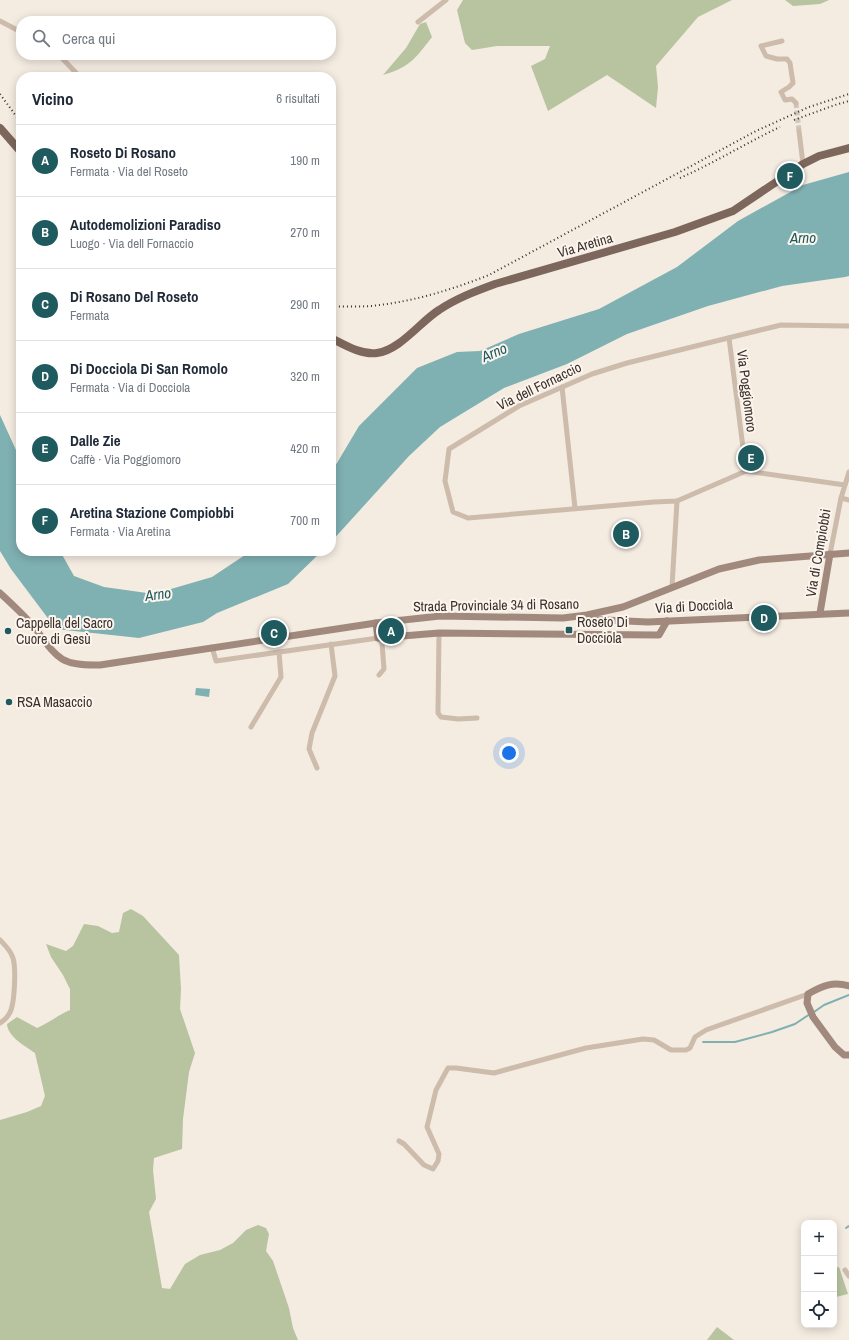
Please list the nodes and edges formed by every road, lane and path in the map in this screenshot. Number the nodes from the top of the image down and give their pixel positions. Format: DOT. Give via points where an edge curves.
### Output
graph roads {
  1 [pos="446,0"];
  2 [pos="0,21"];
  3 [pos="418,22"];
  4 [pos="16,29"];
  5 [pos="782,42"];
  6 [pos="64,60"];
  7 [pos="75,72"];
  8 [pos="796,103"];
  9 [pos="0,128"];
  10 [pos="799,131"];
  11 [pos="16,146"];
  12 [pos="849,148"];
  13 [pos="803,164"];
  14 [pos="849,326"];
  15 [pos="728,338"];
  16 [pos="336,340"];
  17 [pos="562,387"];
  18 [pos="746,471"];
  19 [pos="849,472"];
  20 [pos="845,485"];
  21 [pos="841,498"];
  22 [pos="849,500"];
  23 [pos="677,501"];
  24 [pos="575,508"];
  25 [pos="849,553"];
  26 [pos="830,554"];
  27 [pos="672,587"];
  28 [pos="0,593"];
  29 [pos="820,613"];
  30 [pos="849,613"];
  31 [pos="563,618"];
  32 [pos="667,621"];
  33 [pos="376,623"];
  34 [pos="439,633"];
  35 [pos="378,638"];
  36 [pos="331,644"];
  37 [pos="212,647"];
  38 [pos="279,652"];
  39 [pos="379,675"];
  40 [pos="477,718"];
  41 [pos="251,727"];
  42 [pos="317,768"];
  43 [pos="0,940"];
  44 [pos="849,986"];
  45 [pos="808,994"];
  46 [pos="0,1023"];
  47 [pos="849,1055"];
  48 [pos="399,1141"];
  49 [pos="845,1270"];
  50 [pos="849,1276"];
  1 -- 3 [label="street"];
  2 -- 4 [label="street"];
  5 -- 8 [label="street" via="761,46 766,56 787,59 790,63 793,83 781,92 785,100 792,99"];
  6 -- 7 [label="street"];
  9 -- 11 [label="main road"];
  10 -- 13 [label="street"];
  12 -- 13 [label="main road, Via Aretina" via="819,156"];
  13 -- 16 [label="main road, Via Aretina" via="733,211 675,232 495,284 469,294 437,311 383,352 364,352"];
  14 -- 15 [label="street, Via dell Fornaccio" via="781,325"];
  15 -- 17 [label="street, Via dell Fornaccio" via="627,363"];
  15 -- 18 [label="street, Via Poggiomoro"];
  17 -- 24 [label="street"];
  17 -- 24 [label="street, Via dell Fornaccio" via="519,406 449,449 445,481 453,512 468,518"];
  18 -- 20 [label="street"];
  18 -- 23 [label="street"];
  19 -- 20 [label="street, Via di Compiobbi"];
  20 -- 21 [label="street, Via di Compiobbi"];
  21 -- 22 [label="street, Via di Compiobbi"];
  21 -- 26 [label="street, Via di Compiobbi"];
  23 -- 24 [label="street, Via dell Fornaccio"];
  23 -- 27 [label="street"];
  25 -- 26 [label="main road, Strada Provinciale 34 di Rosano"];
  26 -- 27 [label="main road, Strada Provinciale 34 di Rosano" via="759,560 719,569"];
  26 -- 29 [label="main road, Via di Compiobbi"];
  27 -- 31 [label="main road, Strada Provinciale 34 di Rosano" via="623,607"];
  28 -- 37 [label="main road, Strada Provinciale 34 di Rosano" via="34,628 52,652 72,663 100,665"];
  29 -- 30 [label="main road, Via di Docciola"];
  29 -- 32 [label="main road, Via di Docciola"];
  31 -- 32 [label="main road, Via di Docciola"];
  31 -- 33 [label="main road, Strada Provinciale 34 di Rosano" via="440,616"];
  32 -- 34 [label="main road" via="658,635"];
  33 -- 35 [label="main road"];
  33 -- 37 [label="main road, Strada Provinciale 34 di Rosano"];
  34 -- 35 [label="main road"];
  34 -- 40 [label="street" via="438,713 441,717"];
  35 -- 36 [label="street"];
  35 -- 39 [label="street" via="382,643 384,669"];
  36 -- 38 [label="street"];
  36 -- 42 [label="street" via="335,676 312,733 309,749"];
  37 -- 38 [label="street" via="216,661"];
  38 -- 41 [label="street" via="281,677"];
  43 -- 46 [label="street" via="13,958 15,976 10,1014"];
  44 -- 45 [label="main road" via="840,983 822,986"];
  45 -- 47 [label="main road" via="807,1003 813,1017 835,1047 844,1055"];
  45 -- 48 [label="street" via="706,1030 695,1037 690,1048 686,1050 671,1050 654,1040 643,1040 586,1048 494,1073 448,1068 436,1090 427,1127 439,1154 433,1169 424,1165"];
  49 -- 50 [label="street"];
}
